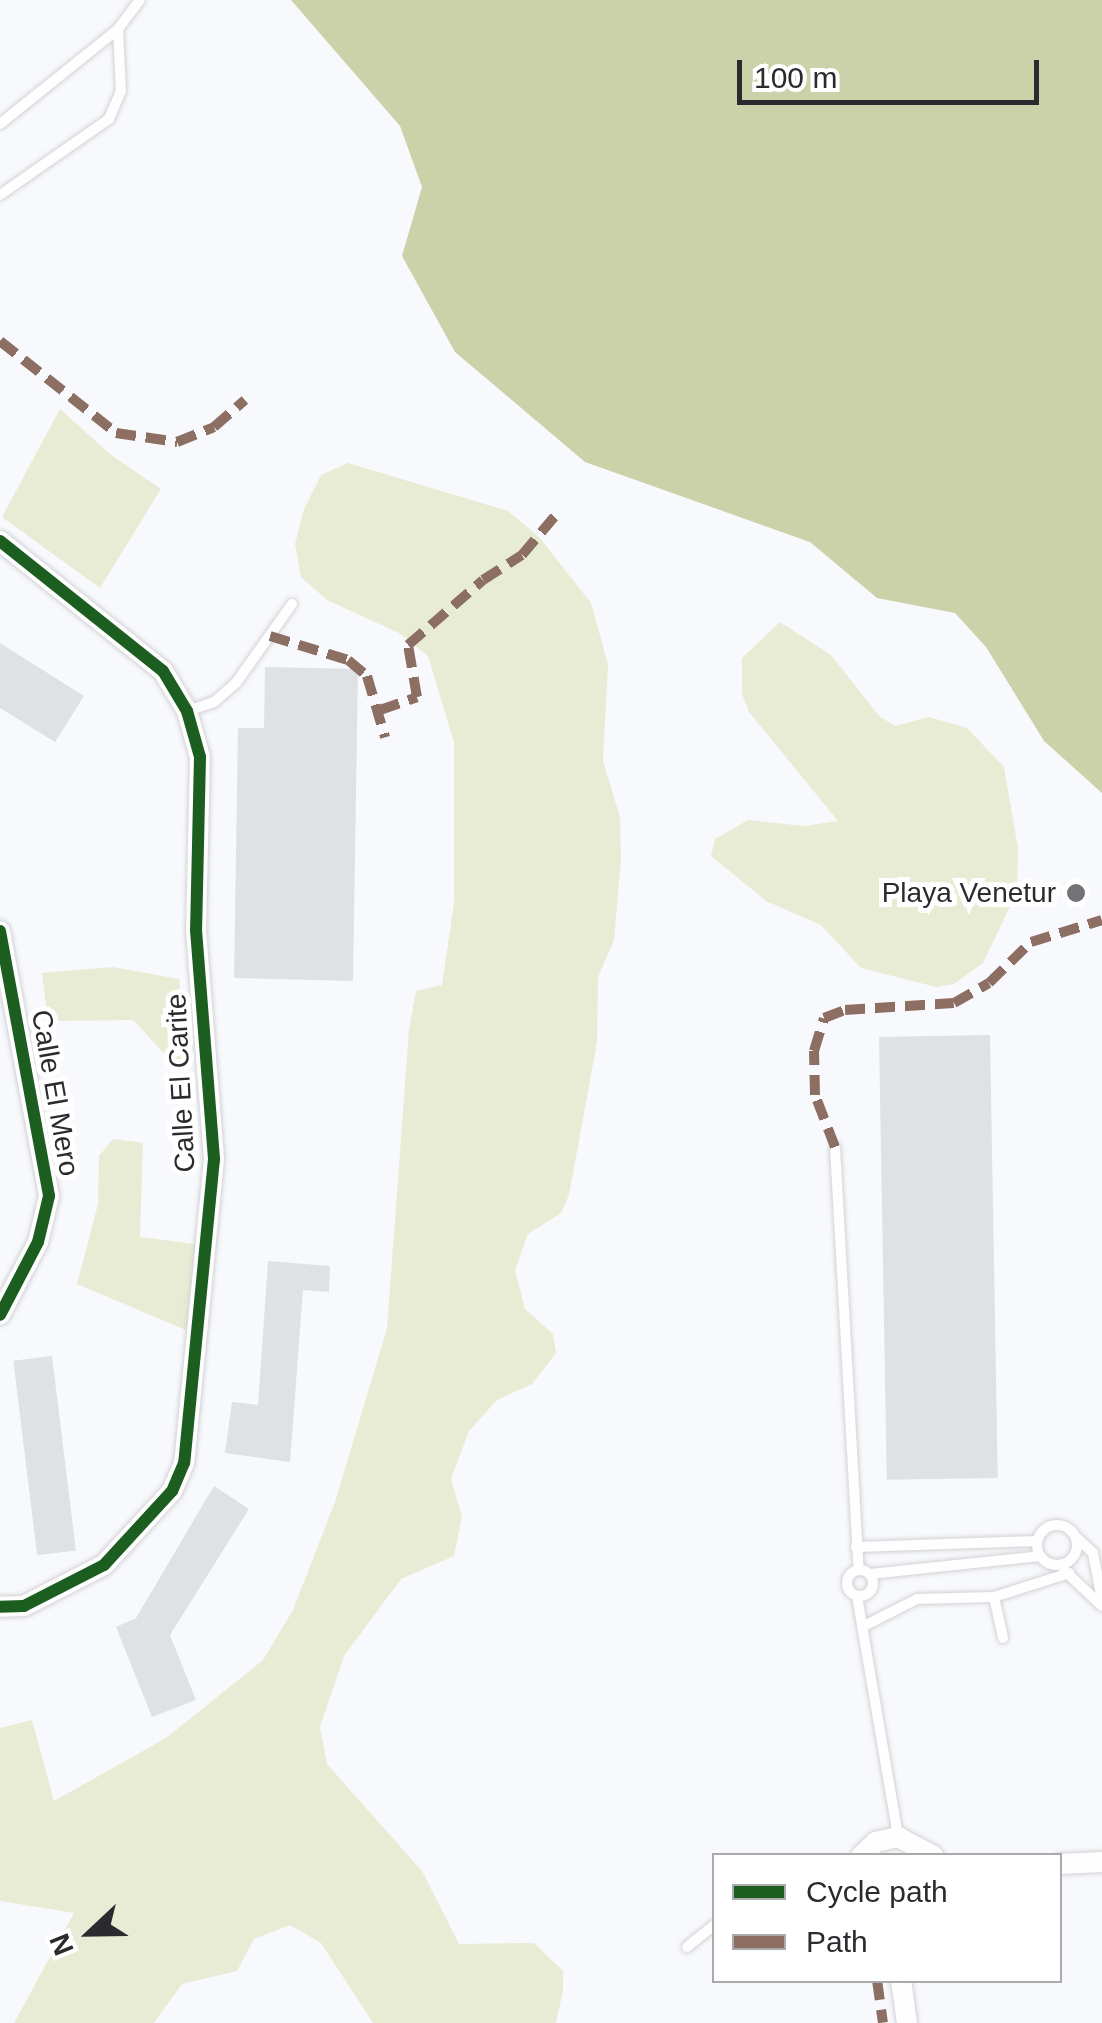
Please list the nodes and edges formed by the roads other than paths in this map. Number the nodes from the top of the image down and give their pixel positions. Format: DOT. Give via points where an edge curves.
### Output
graph roads {
  1 [pos="140,0"];
  2 [pos="118,29"];
  3 [pos="0,124"];
  4 [pos="0,195"];
  5 [pos="0,541"];
  6 [pos="292,604"];
  7 [pos="187,711"];
  8 [pos="0,931"];
  9 [pos="835,1146"];
  10 [pos="0,1315"];
  11 [pos="1076,1538"];
  12 [pos="1037,1541"];
  13 [pos="856,1547"];
  14 [pos="1040,1556"];
  15 [pos="1054,1565"];
  16 [pos="864,1572"];
  17 [pos="1070,1574"];
  18 [pos="857,1596"];
  19 [pos="994,1597"];
  20 [pos="1102,1603"];
  21 [pos="0,1607"];
  22 [pos="862,1627"];
  23 [pos="1002,1638"];
  24 [pos="898,1837"];
  25 [pos="864,1853"];
  26 [pos="927,1853"];
  27 [pos="1102,1862"];
  28 [pos="1062,1864"];
  29 [pos="712,1927"];
  30 [pos="687,1946"];
  31 [pos="901,1983"];
  32 [pos="907,2023"];
  1 -- 2 [label="lane"];
  2 -- 3 [label="lane"];
  2 -- 4 [label="lane" via="121,91 109,119"];
  5 -- 7 [label="street, Calle El Carite" via="163,670"];
  6 -- 7 [label="lane" via="236,683 214,702"];
  7 -- 21 [label="street, Calle El Carite" via="200,757 196,930 214,1160 184,1463 155,1515 104,1565 24,1606"];
  8 -- 10 [label="street, Calle El Mero" via="49,1196 38,1242"];
  9 -- 13 [label="lane"];
  11 -- 12 [label="lane" via="1058,1524"];
  11 -- 15 [label="lane" via="1070,1560"];
  11 -- 20 [label="lane" via="1093,1553"];
  12 -- 13 [label="lane"];
  12 -- 14 [label="lane"];
  13 -- 16 [label="lane"];
  14 -- 15 [label="lane"];
  14 -- 16 [label="lane"];
  15 -- 17 [label="lane"];
  16 -- 18 [label="lane" via="872,1590"];
  16 -- 18 [label="lane" via="846,1582"];
  17 -- 19 [label="lane"];
  17 -- 20 [label="lane"];
  18 -- 22 [label="lane"];
  19 -- 22 [label="lane" via="917,1598"];
  19 -- 23 [label="lane"];
  22 -- 24 [label="lane"];
  24 -- 25 [label="street"];
  24 -- 26 [label="street"];
  27 -- 28 [label="street"];
  29 -- 30 [label="lane"];
  31 -- 32 [label="street"];
}
